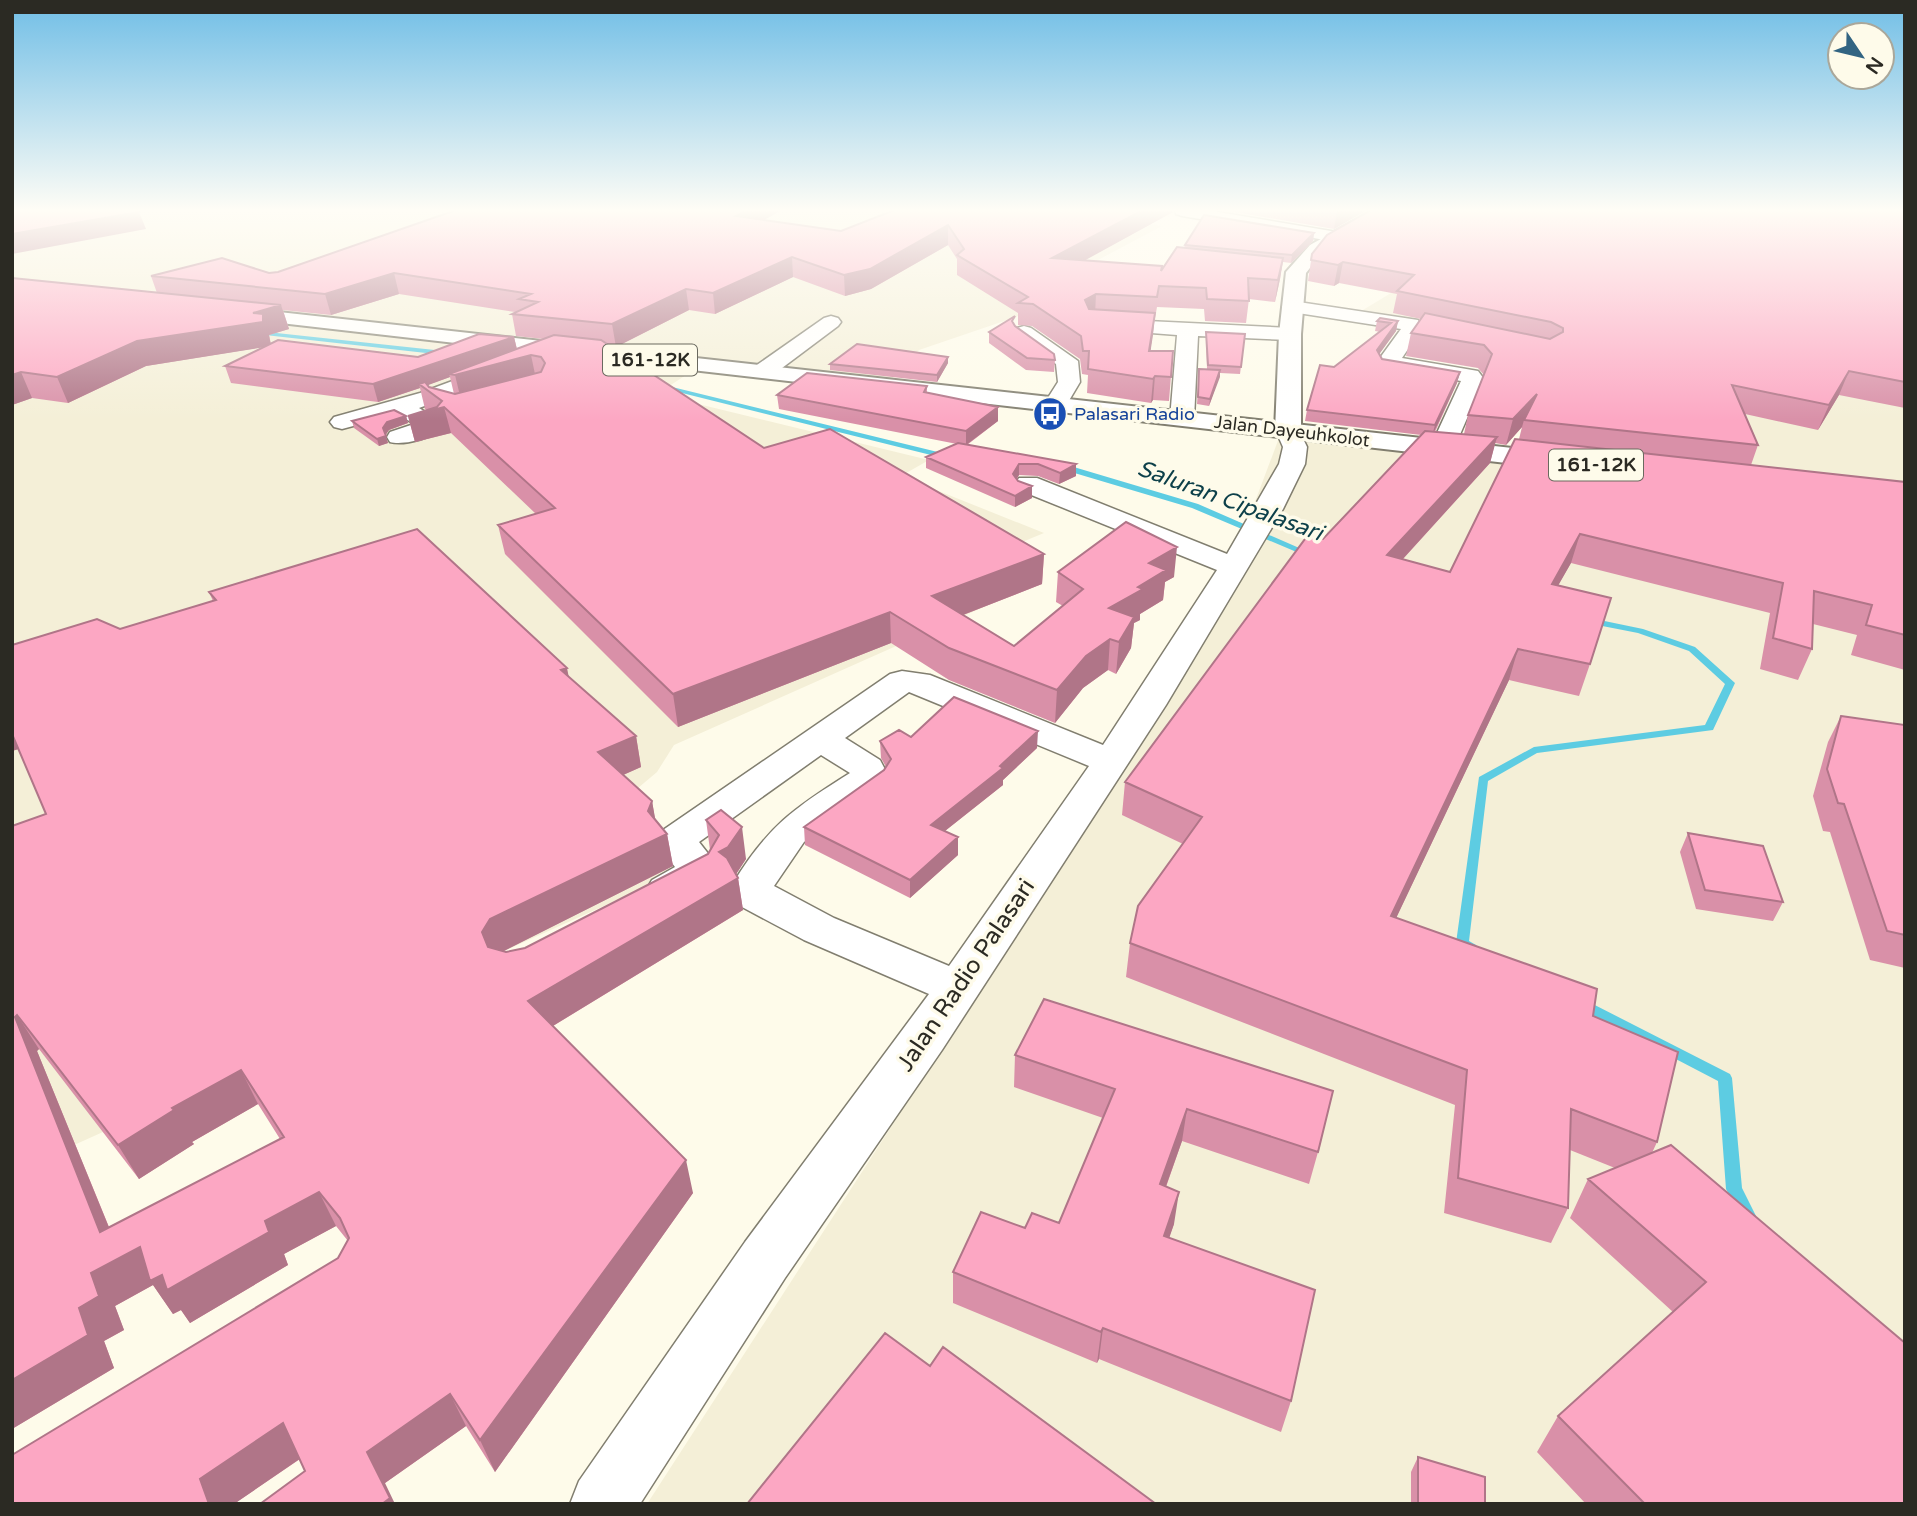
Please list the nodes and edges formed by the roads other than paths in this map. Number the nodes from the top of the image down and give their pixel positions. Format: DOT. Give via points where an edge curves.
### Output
graph roads {
  1 [pos="1290,280"];
  2 [pos="1292,307"];
  3 [pos="216,312"];
  4 [pos="831,321"];
  5 [pos="1095,324"];
  6 [pos="1413,325"];
  7 [pos="1188,329"];
  8 [pos="1440,331"];
  9 [pos="1024,332"];
  10 [pos="1290,334"];
  11 [pos="556,349"];
  12 [pos="762,372"];
  13 [pos="428,398"];
  14 [pos="1056,404"];
  15 [pos="400,407"];
  16 [pos="460,410"];
  17 [pos="1182,419"];
  18 [pos="342,422"];
  19 [pos="1287,431"];
  20 [pos="399,437"];
  21 [pos="1443,448"];
  22 [pos="1578,463"];
  23 [pos="1028,484"];
  24 [pos="1269,509"];
  25 [pos="1239,559"];
  26 [pos="822,739"];
  27 [pos="1110,761"];
  28 [pos="637,905"];
  29 [pos="958,988"];
  30 [pos="602,1504"];
  1 -- 2 [label="main road"];
  2 -- 6 [label="street" via="1344,305"];
  2 -- 10 [label="main road"];
  3 -- 11 [label="main road, Jalan Dayeuhkolot / 161-12K"];
  4 -- 12 [label="street"];
  5 -- 7 [label="street"];
  6 -- 8 [label="street"];
  6 -- 21 [label="street" via="1388,362 1473,379"];
  7 -- 10 [label="street"];
  7 -- 17 [label="street"];
  9 -- 14 [label="street" via="1067,361 1069,382"];
  10 -- 19 [label="main road"];
  11 -- 12 [label="main road, Jalan Dayeuhkolot / 161-12K"];
  11 -- 13 [label="street"];
  12 -- 14 [label="main road, Jalan Dayeuhkolot / 161-12K"];
  13 -- 15 [label="street"];
  13 -- 16 [label="street"];
  14 -- 17 [label="main road, Jalan Dayeuhkolot / 161-12K"];
  15 -- 18 [label="street"];
  15 -- 20 [label="street" via="434,425"];
  17 -- 19 [label="main road, Jalan Dayeuhkolot / 161-12K"];
  19 -- 21 [label="main road, Jalan Dayeuhkolot / 161-12K"];
  19 -- 24 [label="street, Jalan Radio Palasari" via="1295,447 1292,464"];
  21 -- 22 [label="main road, Jalan Dayeuhkolot / 161-12K"];
  23 -- 25 [label="street"];
  24 -- 25 [label="street, Jalan Radio Palasari"];
  25 -- 27 [label="street, Jalan Radio Palasari"];
  26 -- 27 [label="street" via="894,685 912,680"];
  26 -- 28 [label="street" via="677,839 701,868 699,872"];
  26 -- 29 [label="street" via="867,768 870,777 790,834 753,885 757,897 819,929"];
  27 -- 29 [label="street, Jalan Radio Palasari"];
  29 -- 30 [label="street, Jalan Radio Palasari" via="765,1259"];
}
